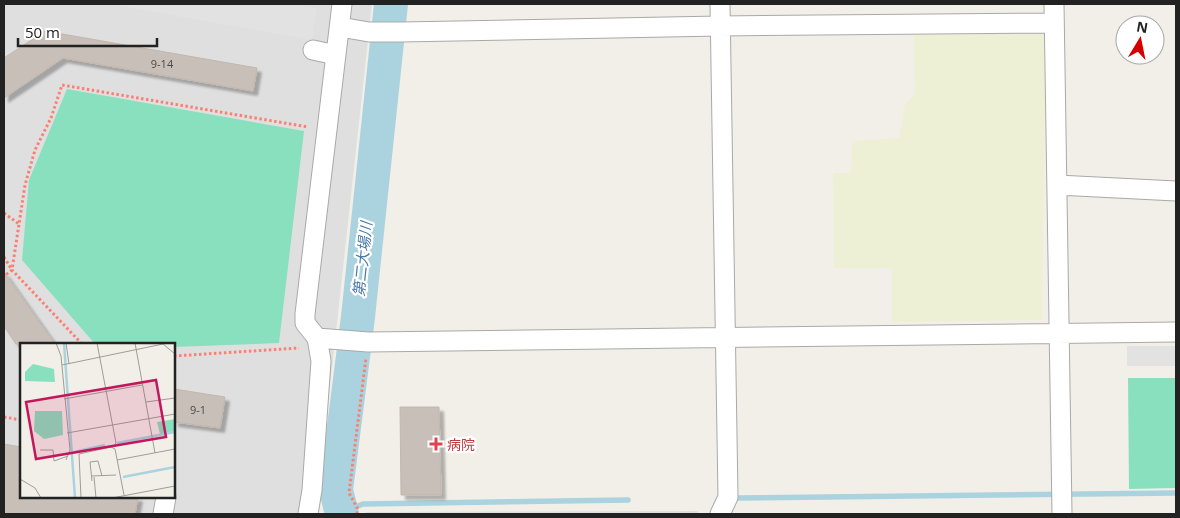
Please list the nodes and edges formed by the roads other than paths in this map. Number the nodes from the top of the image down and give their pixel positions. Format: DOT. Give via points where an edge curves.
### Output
graph roads {
  1 [pos="342,4"];
  2 [pos="720,4"];
  3 [pos="1054,4"];
  4 [pos="1054,23"];
  5 [pos="720,26"];
  6 [pos="340,27"];
  7 [pos="313,50"];
  8 [pos="336,55"];
  9 [pos="1057,185"];
  10 [pos="1176,191"];
  11 [pos="1176,332"];
  12 [pos="1060,333"];
  13 [pos="317,338"];
  14 [pos="727,338"];
  15 [pos="166,498"];
  16 [pos="163,514"];
  17 [pos="308,514"];
  18 [pos="720,514"];
  19 [pos="1062,514"];
  1 -- 6 [label="street"];
  2 -- 5 [label="street"];
  3 -- 4 [label="street"];
  4 -- 5 [label="street"];
  4 -- 9 [label="street"];
  5 -- 6 [label="street" via="401,32 368,32"];
  5 -- 14 [label="street"];
  6 -- 8 [label="street"];
  7 -- 8 [label="street"];
  8 -- 13 [label="street" via="305,314 305,323"];
  9 -- 10 [label="street"];
  9 -- 12 [label="street"];
  11 -- 12 [label="street"];
  12 -- 14 [label="street"];
  12 -- 19 [label="street"];
  13 -- 14 [label="street" via="376,341"];
  13 -- 17 [label="street" via="321,377"];
  14 -- 18 [label="street" via="728,497"];
  15 -- 16 [label="street"];
}
